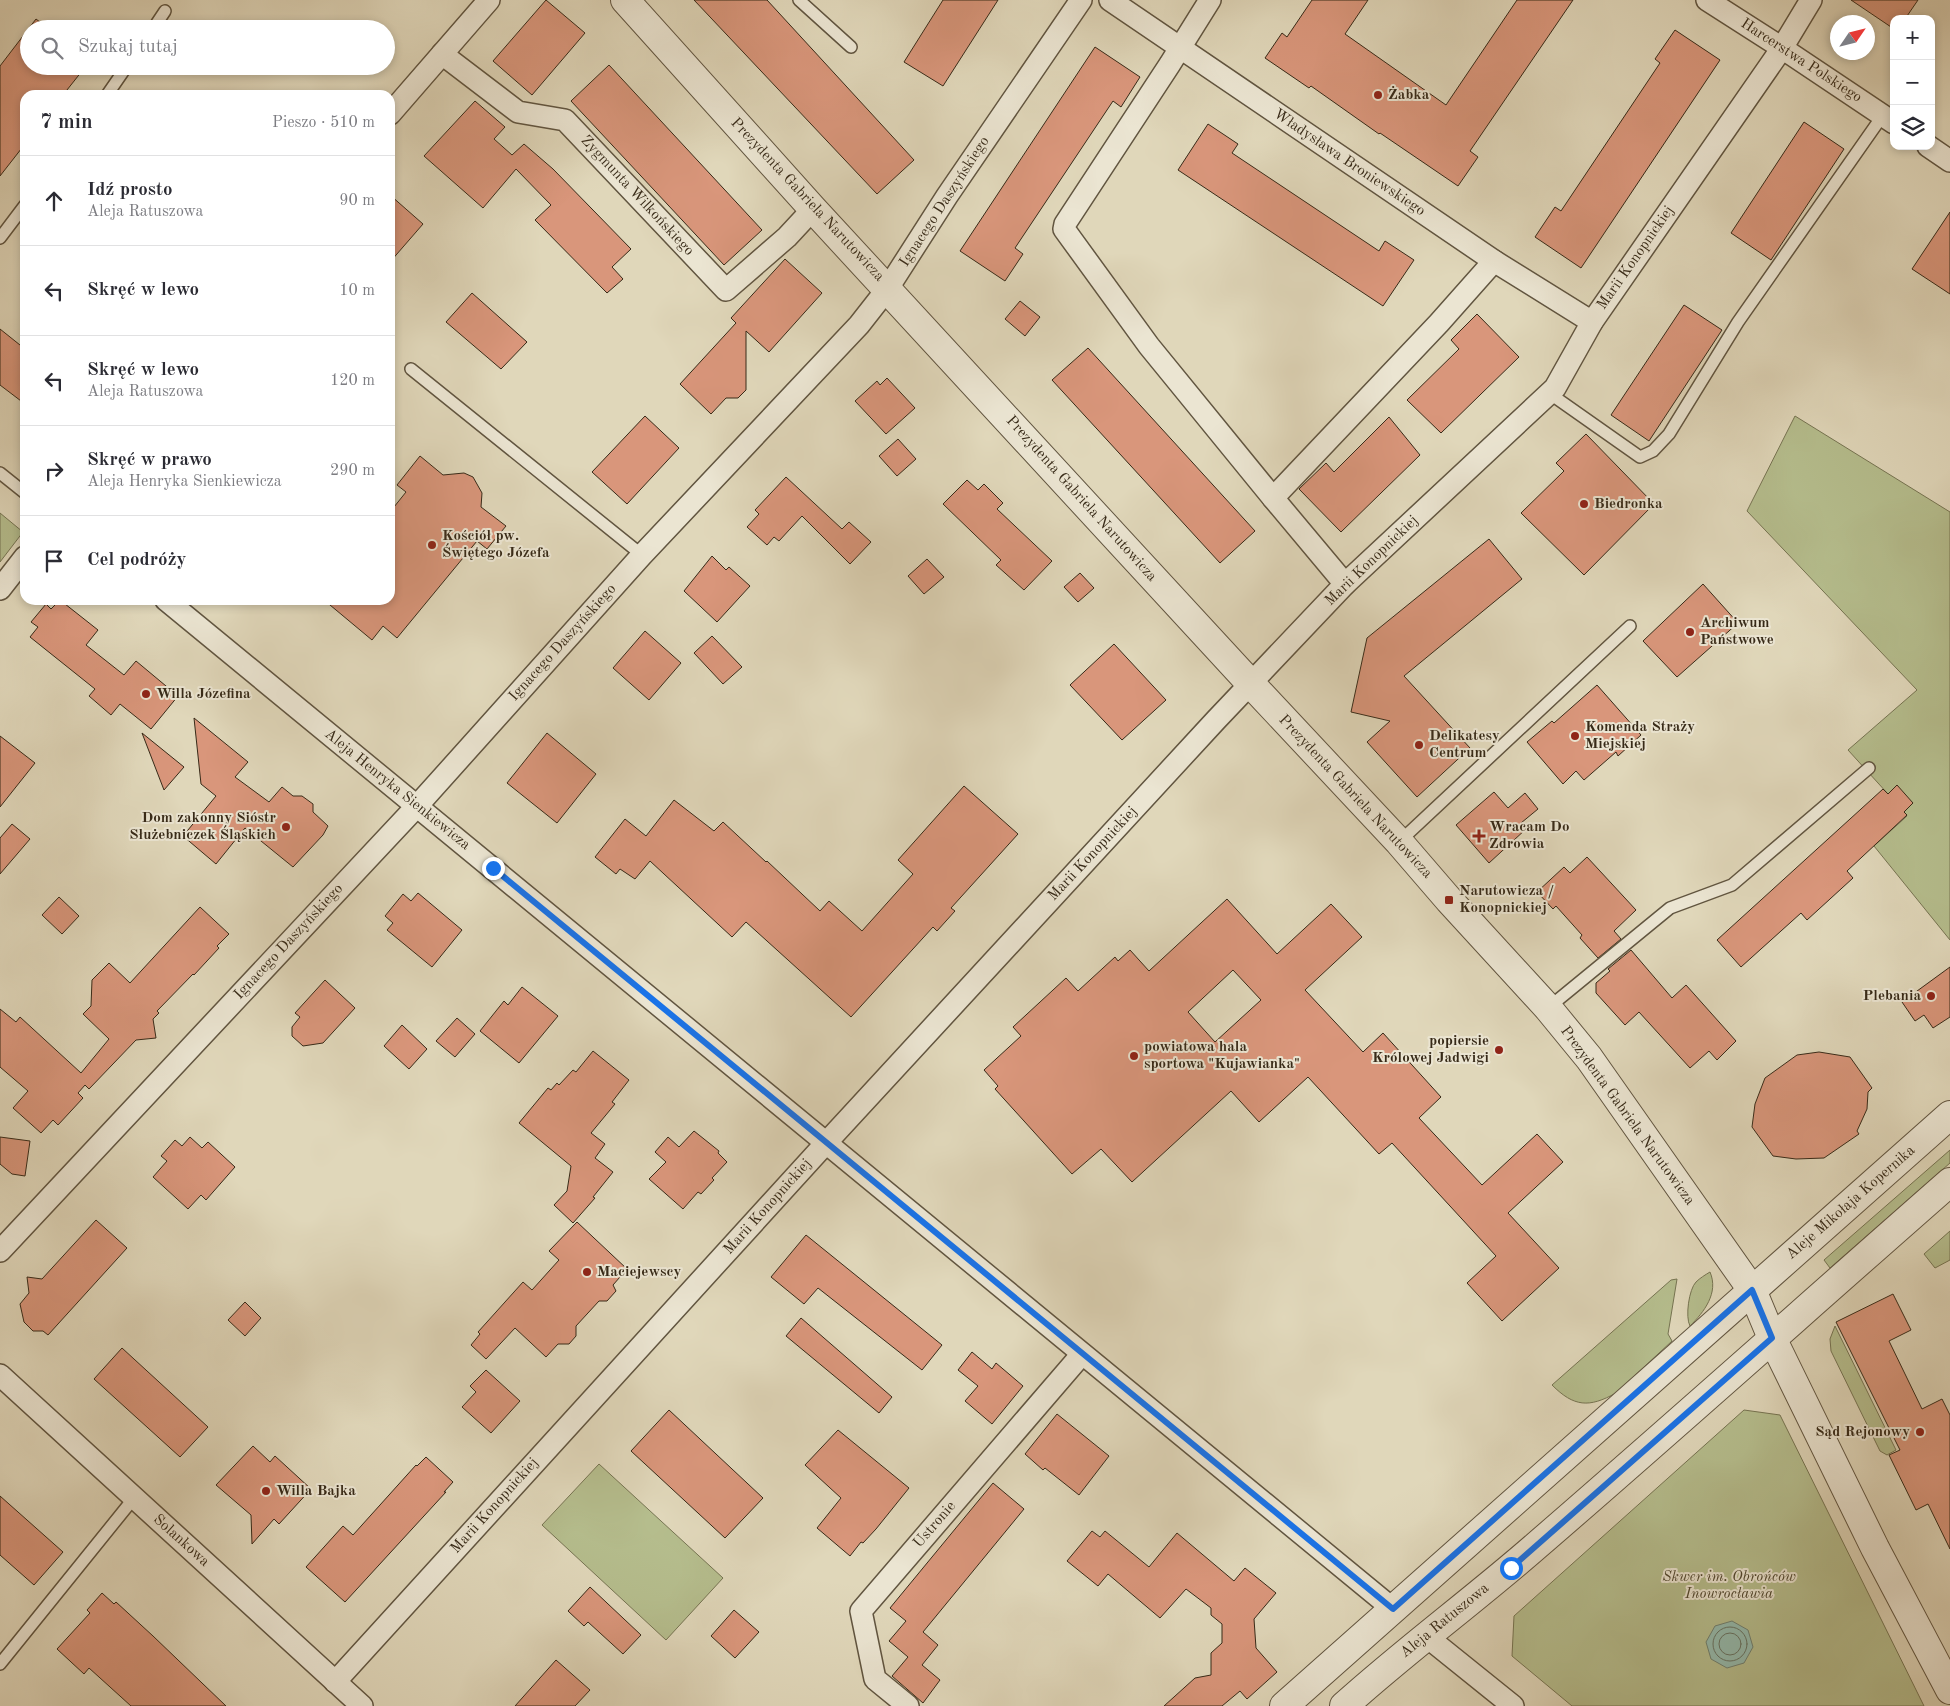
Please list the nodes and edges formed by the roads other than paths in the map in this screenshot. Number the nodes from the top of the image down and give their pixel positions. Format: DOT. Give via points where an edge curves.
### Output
graph roads {
  1 [pos="489,0"];
  2 [pos="625,0"];
  3 [pos="799,0"];
  4 [pos="1081,0"];
  5 [pos="1110,0"];
  6 [pos="1210,0"];
  7 [pos="1707,0"];
  8 [pos="1811,0"];
  9 [pos="166,11"];
  10 [pos="160,20"];
  11 [pos="851,47"];
  12 [pos="1180,48"];
  13 [pos="1782,48"];
  14 [pos="442,54"];
  15 [pos="121,75"];
  16 [pos="110,90"];
  17 [pos="395,108"];
  18 [pos="1888,119"];
  19 [pos="1934,150"];
  20 [pos="1950,161"];
  21 [pos="813,209"];
  22 [pos="20,212"];
  23 [pos="0,238"];
  24 [pos="1494,261"];
  25 [pos="888,288"];
  26 [pos="1592,322"];
  27 [pos="411,369"];
  28 [pos="1549,393"];
  29 [pos="0,473"];
  30 [pos="20,489"];
  31 [pos="1273,498"];
  32 [pos="642,555"];
  33 [pos="20,563"];
  34 [pos="1345,584"];
  35 [pos="0,589"];
  36 [pos="172,605"];
  37 [pos="1630,626"];
  38 [pos="1251,684"];
  39 [pos="1869,768"];
  40 [pos="417,806"];
  41 [pos="1399,842"];
  42 [pos="1548,1008"];
  43 [pos="1950,1115"];
  44 [pos="826,1143"];
  45 [pos="1950,1182"];
  46 [pos="0,1251"];
  47 [pos="1752,1290"];
  48 [pos="1772,1338"];
  49 [pos="1082,1354"];
  50 [pos="0,1375"];
  51 [pos="134,1498"];
  52 [pos="1393,1609"];
  53 [pos="1426,1636"];
  54 [pos="0,1664"];
  55 [pos="335,1682"];
  56 [pos="1950,1690"];
  57 [pos="362,1706"];
  58 [pos="908,1706"];
  59 [pos="1284,1706"];
  60 [pos="1344,1706"];
  61 [pos="1513,1706"];
  1 -- 14 [label="street"];
  2 -- 21 [label="street, Prezydenta Gabriela Narutowicza"];
  3 -- 11 [label="lane"];
  4 -- 25 [label="street, Ignacego Daszyńskiego"];
  5 -- 12 [label="street, Władysława Broniewskiego"];
  6 -- 12 [label="street"];
  7 -- 13 [label="street, Harcerstwa Polskiego"];
  8 -- 13 [label="street, Marii Konopnickiej"];
  9 -- 10 [label="lane"];
  12 -- 24 [label="street, Władysława Broniewskiego"];
  12 -- 31 [label="street" via="1064,229 1149,346"];
  13 -- 18 [label="street, Harcerstwa Polskiego"];
  13 -- 26 [label="street, Marii Konopnickiej"];
  14 -- 17 [label="street"];
  14 -- 21 [label="street, Zygmunta Wilkońskiego" via="518,112 565,120 726,290 787,237"];
  15 -- 16 [label="lane"];
  18 -- 28 [label="lane" via="1738,322 1669,434 1653,451 1640,457"];
  19 -- 20 [label="street"];
  21 -- 25 [label="street, Prezydenta Gabriela Narutowicza"];
  22 -- 23 [label="lane"];
  24 -- 26 [label="street, Władysława Broniewskiego"];
  24 -- 31 [label="street"];
  25 -- 32 [label="street, Ignacego Daszyńskiego" via="859,325"];
  25 -- 38 [label="street, Prezydenta Gabriela Narutowicza"];
  26 -- 28 [label="street, Marii Konopnickiej" via="1555,388"];
  27 -- 32 [label="lane"];
  28 -- 34 [label="street, Marii Konopnickiej"];
  29 -- 30 [label="lane"];
  31 -- 34 [label="street"];
  32 -- 40 [label="street, Ignacego Daszyńskiego"];
  33 -- 35 [label="street"];
  34 -- 38 [label="street, Marii Konopnickiej"];
  36 -- 40 [label="street, Aleja Henryka Sienkiewicza"];
  37 -- 41 [label="lane"];
  38 -- 41 [label="street, Prezydenta Gabriela Narutowicza"];
  38 -- 44 [label="street, Marii Konopnickiej"];
  39 -- 42 [label="lane" via="1732,885 1670,908"];
  40 -- 44 [label="street, Aleja Henryka Sienkiewicza"];
  40 -- 46 [label="street, Ignacego Daszyńskiego"];
  41 -- 42 [label="street, Prezydenta Gabriela Narutowicza"];
  42 -- 47 [label="street, Prezydenta Gabriela Narutowicza" via="1589,1058"];
  43 -- 47 [label="street, Aleje Mikołaja Kopernika"];
  44 -- 49 [label="street, Aleja Henryka Sienkiewicza"];
  44 -- 55 [label="street, Marii Konopnickiej"];
  45 -- 48 [label="street"];
  47 -- 48 [label="street, Prezydenta Gabriela Narutowicza"];
  47 -- 52 [label="street"];
  48 -- 53 [label="street, Aleja Ratuszowa" via="1518,1562"];
  48 -- 56 [label="street, Prezydenta Gabriela Narutowicza" via="1875,1548"];
  49 -- 52 [label="street, Aleja Henryka Sienkiewicza"];
  49 -- 58 [label="street, Ustronie" via="861,1611 876,1679"];
  50 -- 51 [label="street, Solankowa"];
  51 -- 54 [label="lane"];
  51 -- 55 [label="street, Solankowa"];
  52 -- 59 [label="street"];
  53 -- 60 [label="street, Aleja Ratuszowa"];
  53 -- 61 [label="street"];
  55 -- 57 [label="street, Solankowa"];
}
